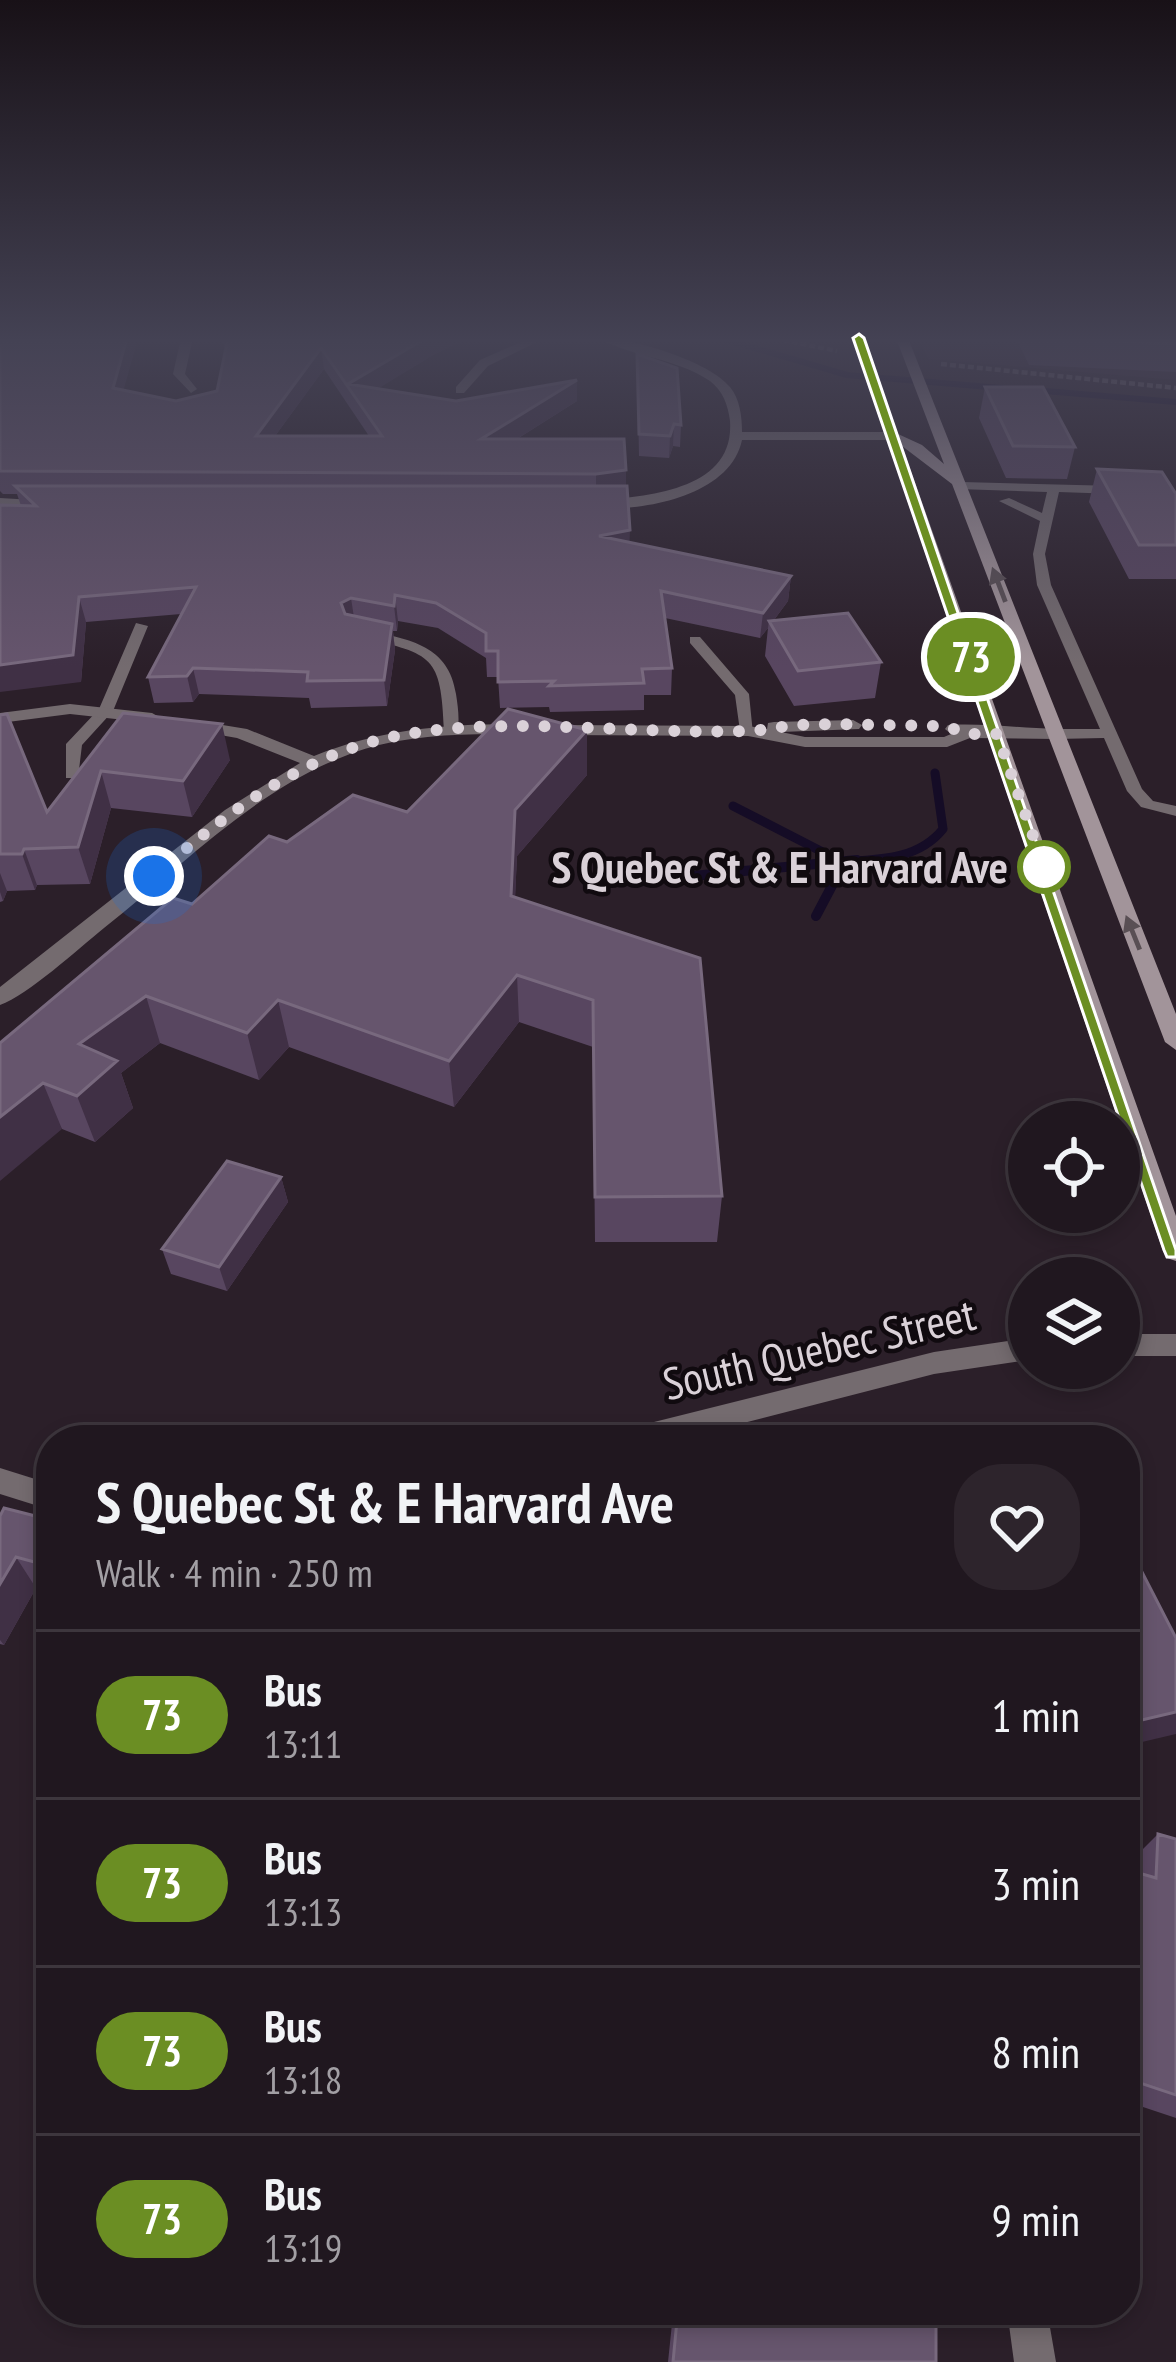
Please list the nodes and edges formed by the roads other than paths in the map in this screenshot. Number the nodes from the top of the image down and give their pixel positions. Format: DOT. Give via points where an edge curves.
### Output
graph roads {
  1 [pos="736,448"];
  2 [pos="896,448"];
  3 [pos="915,448"];
  4 [pos="946,448"];
  5 [pos="1135,490"];
  6 [pos="964,494"];
  7 [pos="0,502"];
  8 [pos="1049,503"];
  9 [pos="73,505"];
  10 [pos="572,505"];
  11 [pos="141,626"];
  12 [pos="354,632"];
  13 [pos="695,640"];
  14 [pos="106,711"];
  15 [pos="0,718"];
  16 [pos="452,730"];
  17 [pos="748,731"];
  18 [pos="1108,733"];
  19 [pos="997,734"];
  20 [pos="1056,734"];
  21 [pos="315,763"];
  22 [pos="72,775"];
  23 [pos="1176,811"];
  24 [pos="0,998"];
  25 [pos="1176,1042"];
  26 [pos="1176,1251"];
  27 [pos="1176,1345"];
  28 [pos="1140,1346"];
  29 [pos="1008,1351"];
  30 [pos="689,1425"];
  31 [pos="0,1481"];
  32 [pos="36,1492"];
  33 [pos="1030,2325"];
  34 [pos="1035,2362"];
  1 -- 10 [label="street" via="717,474 683,492"];
  2 -- 19 [label="main road"];
  3 -- 6 [label="main road"];
  4 -- 6 [label="main road"];
  5 -- 8 [label="lane"];
  6 -- 8 [label="lane"];
  6 -- 8 [label="lane"];
  20 -- 6 [label="main road, one-way"];
  7 -- 9 [label="street"];
  8 -- 18 [label="lane" via="1040,573"];
  11 -- 14 [label="lane"];
  12 -- 16 [label="lane" via="418,645 440,663 450,682"];
  13 -- 17 [label="lane" via="742,694"];
  14 -- 15 [label="street"];
  14 -- 21 [label="street" via="241,733"];
  14 -- 22 [label="lane" via="74,743"];
  16 -- 17 [label="street"];
  16 -- 21 [label="street" via="405,734"];
  17 -- 19 [label="street" via="805,742"];
  18 -- 20 [label="lane"];
  18 -- 23 [label="lane" via="1142,800"];
  19 -- 20 [label="street"];
  19 -- 26 [label="main road"];
  25 -- 20 [label="main road, one-way"];
  21 -- 24 [label="street" via="215,823"];
  27 -- 28 [label="street"];
  29 -- 30 [label="street, South Quebec Street"];
  31 -- 32 [label="street"];
  33 -- 34 [label="street"];
}
